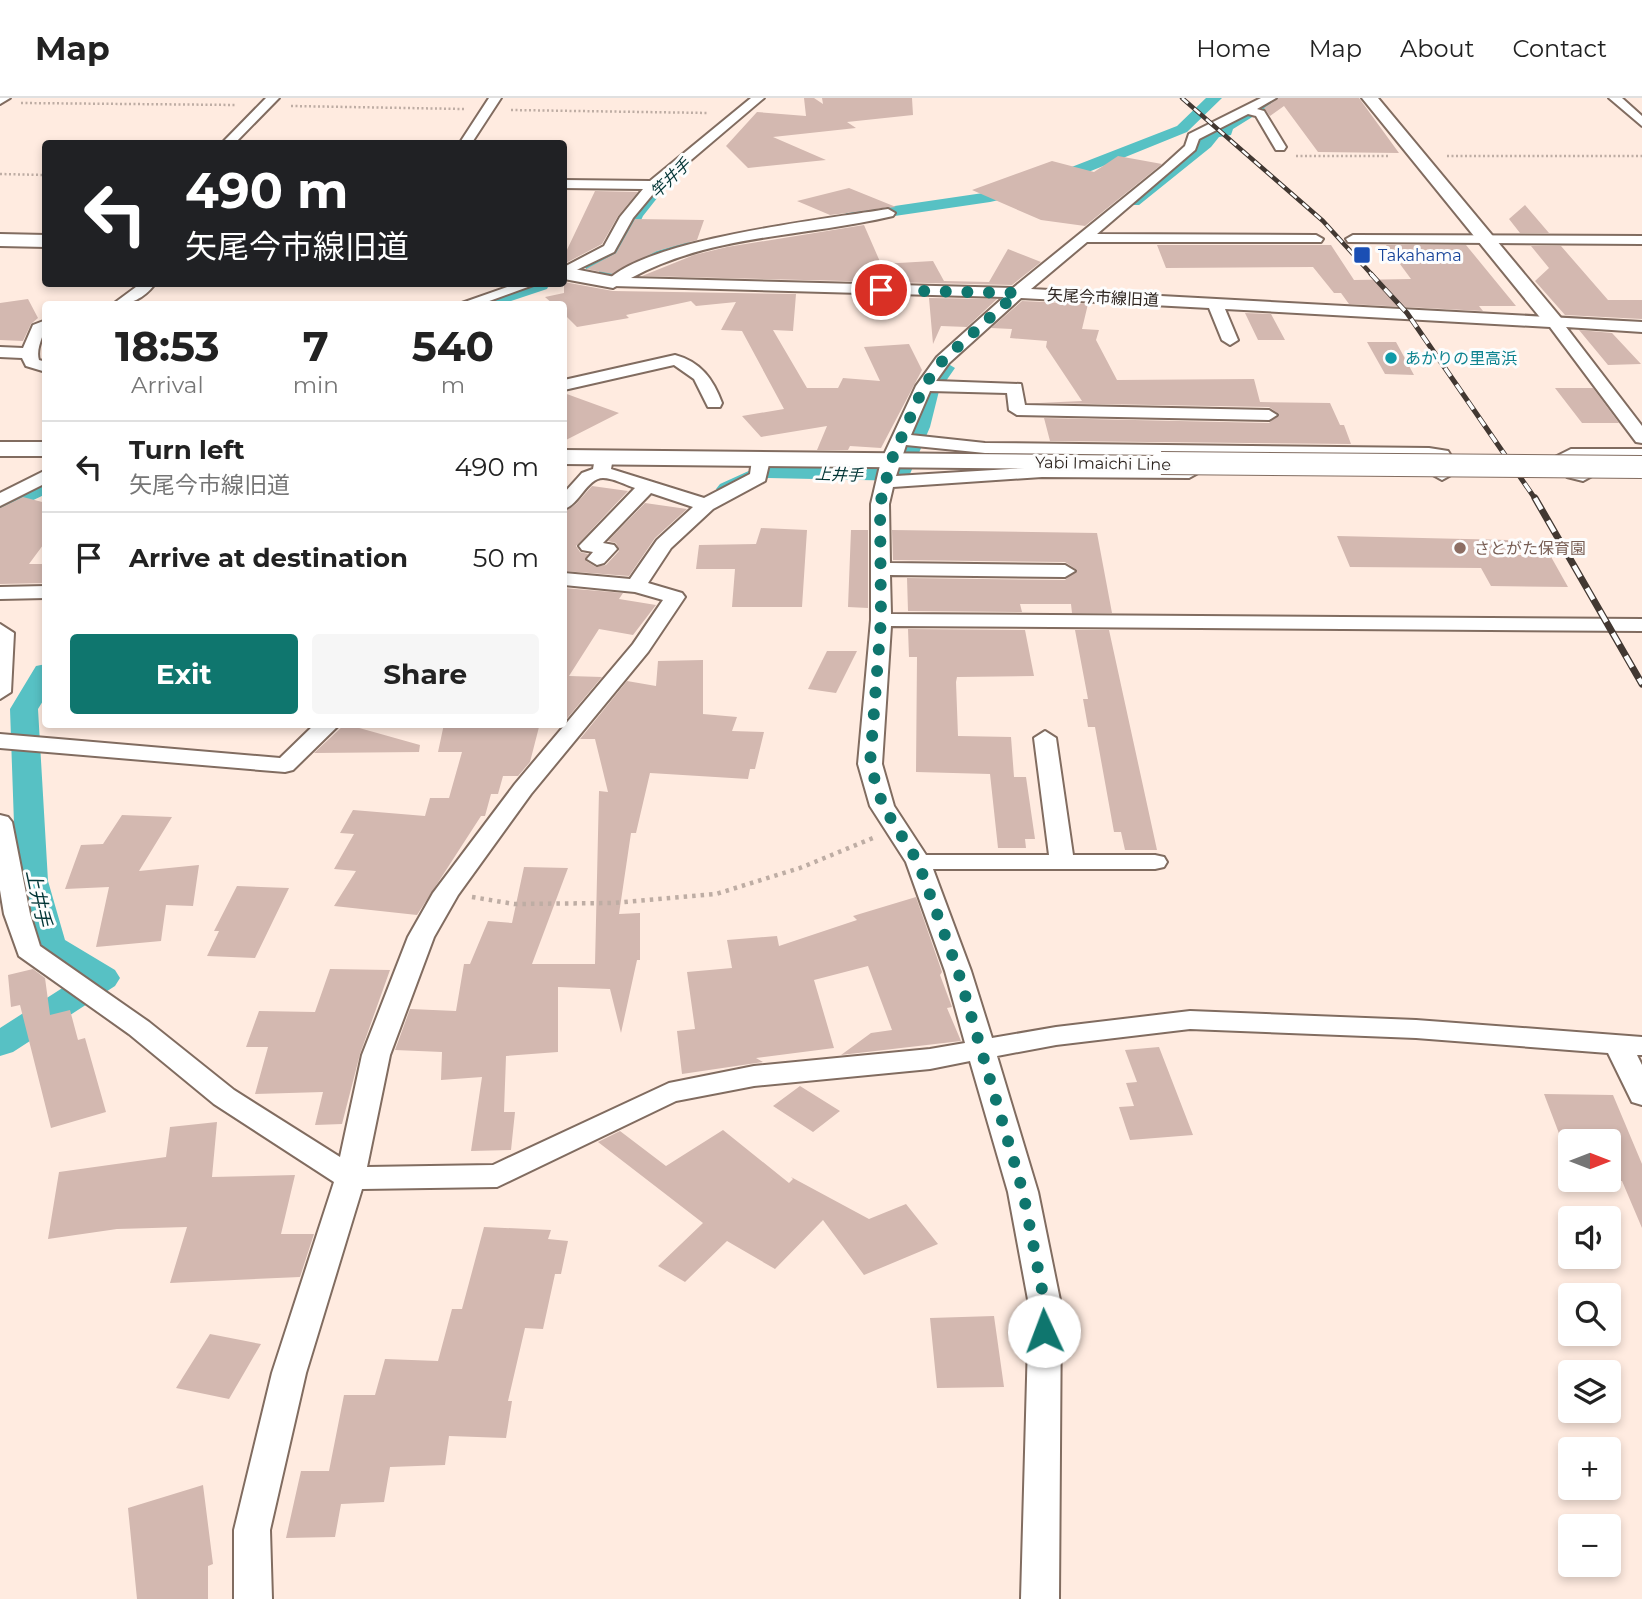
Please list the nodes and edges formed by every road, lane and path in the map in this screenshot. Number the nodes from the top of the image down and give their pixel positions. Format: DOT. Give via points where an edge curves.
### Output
graph roads {
  1 [pos="495,98"];
  2 [pos="758,98"];
  3 [pos="1270,98"];
  4 [pos="1370,98"];
  5 [pos="1615,98"];
  6 [pos="5,100"];
  7 [pos="270,102"];
  8 [pos="487,109"];
  9 [pos="1246,110"];
  10 [pos="741,114"];
  11 [pos="1642,122"];
  12 [pos="231,140"];
  13 [pos="468,140"];
  14 [pos="1282,151"];
  15 [pos="1418,156"];
  16 [pos="1642,156"];
  17 [pos="0,174"];
  18 [pos="42,175"];
  19 [pos="567,184"];
  20 [pos="653,185"];
  21 [pos="888,213"];
  22 [pos="1083,238"];
  23 [pos="1316,239"];
  24 [pos="1353,239"];
  25 [pos="1486,239"];
  26 [pos="0,240"];
  27 [pos="1642,240"];
  28 [pos="42,241"];
  29 [pos="567,270"];
  30 [pos="567,273"];
  31 [pos="613,282"];
  32 [pos="145,287"];
  33 [pos="520,287"];
  34 [pos="1017,293"];
  35 [pos="125,301"];
  36 [pos="476,301"];
  37 [pos="1214,303"];
  38 [pos="1554,322"];
  39 [pos="42,326"];
  40 [pos="1625,326"];
  41 [pos="1642,327"];
  42 [pos="1230,340"];
  43 [pos="1642,345"];
  44 [pos="0,352"];
  45 [pos="29,353"];
  46 [pos="42,366"];
  47 [pos="568,379"];
  48 [pos="924,386"];
  49 [pos="714,403"];
  50 [pos="1642,438"];
  51 [pos="1283,446"];
  52 [pos="0,449"];
  53 [pos="42,450"];
  54 [pos="1642,454"];
  55 [pos="567,458"];
  56 [pos="761,460"];
  57 [pos="892,461"];
  58 [pos="603,465"];
  59 [pos="1642,467"];
  60 [pos="42,477"];
  61 [pos="1642,478"];
  62 [pos="649,485"];
  63 [pos="0,500"];
  64 [pos="567,500"];
  65 [pos="706,505"];
  66 [pos="597,559"];
  67 [pos="880,569"];
  68 [pos="1065,571"];
  69 [pos="567,579"];
  70 [pos="636,586"];
  71 [pos="42,592"];
  72 [pos="0,593"];
  73 [pos="881,620"];
  74 [pos="1642,625"];
  75 [pos="0,630"];
  76 [pos="0,692"];
  77 [pos="325,728"];
  78 [pos="1045,738"];
  79 [pos="0,741"];
  80 [pos="0,822"];
  81 [pos="896,828"];
  82 [pos="918,862"];
  83 [pos="1062,862"];
  84 [pos="1155,862"];
  85 [pos="446,893"];
  86 [pos="1630,1045"];
  87 [pos="979,1052"];
  88 [pos="1642,1095"];
  89 [pos="351,1178"];
  90 [pos="253,1599"];
  91 [pos="1040,1599"];
  1 -- 8 [label="street"];
  2 -- 10 [label="street"];
  3 -- 9 [label="street"];
  4 -- 15 [label="main road"];
  5 -- 11 [label="street"];
  6 -- 7 [label="path"];
  7 -- 8 [label="path"];
  7 -- 12 [label="street"];
  8 -- 10 [label="path"];
  8 -- 13 [label="street"];
  9 -- 14 [label="street" via="1260,113"];
  9 -- 22 [label="street" via="1193,137 1191,147"];
  10 -- 20 [label="street"];
  14 -- 15 [label="path"];
  15 -- 16 [label="path"];
  15 -- 25 [label="main road"];
  17 -- 18 [label="path"];
  19 -- 20 [label="street"];
  20 -- 29 [label="street" via="627,216 609,249"];
  21 -- 31 [label="street" via="702,246 639,265"];
  22 -- 23 [label="street"];
  22 -- 34 [label="street"];
  24 -- 25 [label="street"];
  25 -- 27 [label="street"];
  25 -- 38 [label="main road"];
  26 -- 28 [label="main road"];
  30 -- 31 [label="main road, 矢尾今市線旧道"];
  31 -- 34 [label="street, 矢尾今市線旧道"];
  32 -- 35 [label="street"];
  33 -- 36 [label="street"];
  34 -- 37 [label="street, 矢尾今市線旧道"];
  34 -- 48 [label="street" via="943,360"];
  37 -- 38 [label="street, 矢尾今市線旧道"];
  37 -- 42 [label="street"];
  38 -- 40 [label="street, 矢尾今市線旧道"];
  38 -- 50 [label="street"];
  39 -- 45 [label="street"];
  40 -- 41 [label="street, 矢尾今市線旧道"];
  40 -- 43 [label="street"];
  44 -- 45 [label="street"];
  45 -- 46 [label="street" via="32,363"];
  47 -- 49 [label="street" via="675,360 687,362 708,387"];
  48 -- 51 [label="street" via="1015,388 1017,410 1266,407"];
  48 -- 57 [label="street"];
  52 -- 53 [label="main road"];
  54 -- 61 [label="street" via="1564,457 1573,473"];
  55 -- 58 [label="main road, Yabi Imaichi Line"];
  56 -- 57 [label="main road, Yabi Imaichi Line"];
  56 -- 58 [label="main road, Yabi Imaichi Line"];
  56 -- 65 [label="street" via="759,477"];
  57 -- 57 [label="street" via="985,448 1429,453 1442,456 1451,470 1444,475 1042,472"];
  57 -- 59 [label="main road, Yabi Imaichi Line, bridge"];
  57 -- 67 [label="street" via="880,504"];
  58 -- 62 [label="street"];
  58 -- 64 [label="street"];
  60 -- 63 [label="street"];
  62 -- 65 [label="street"];
  62 -- 66 [label="street" via="589,546 607,549"];
  65 -- 70 [label="street" via="664,544"];
  67 -- 68 [label="street"];
  67 -- 73 [label="street"];
  69 -- 70 [label="street"];
  70 -- 85 [label="street" via="675,597 641,648 523,789"];
  71 -- 72 [label="street"];
  73 -- 74 [label="street"];
  73 -- 81 [label="street" via="870,764 883,806"];
  75 -- 76 [label="street" via="4,634"];
  77 -- 79 [label="street" via="285,765"];
  78 -- 83 [label="street"];
  80 -- 89 [label="street" via="28,950 139,1028 224,1097"];
  81 -- 82 [label="street"];
  81 -- 85 [label="path" via="800,868 716,894 613,903 514,904"];
  82 -- 83 [label="street"];
  82 -- 87 [label="street" via="958,971"];
  83 -- 84 [label="street"];
  85 -- 89 [label="street" via="421,937 376,1055"];
  86 -- 87 [label="street" via="1416,1029 1189,1020 1056,1036"];
  86 -- 88 [label="street"];
  87 -- 89 [label="street" via="754,1076 669,1093 497,1176"];
  87 -- 91 [label="street" via="1023,1192 1045,1305"];
  89 -- 90 [label="street" via="289,1373 252,1530"];
}
